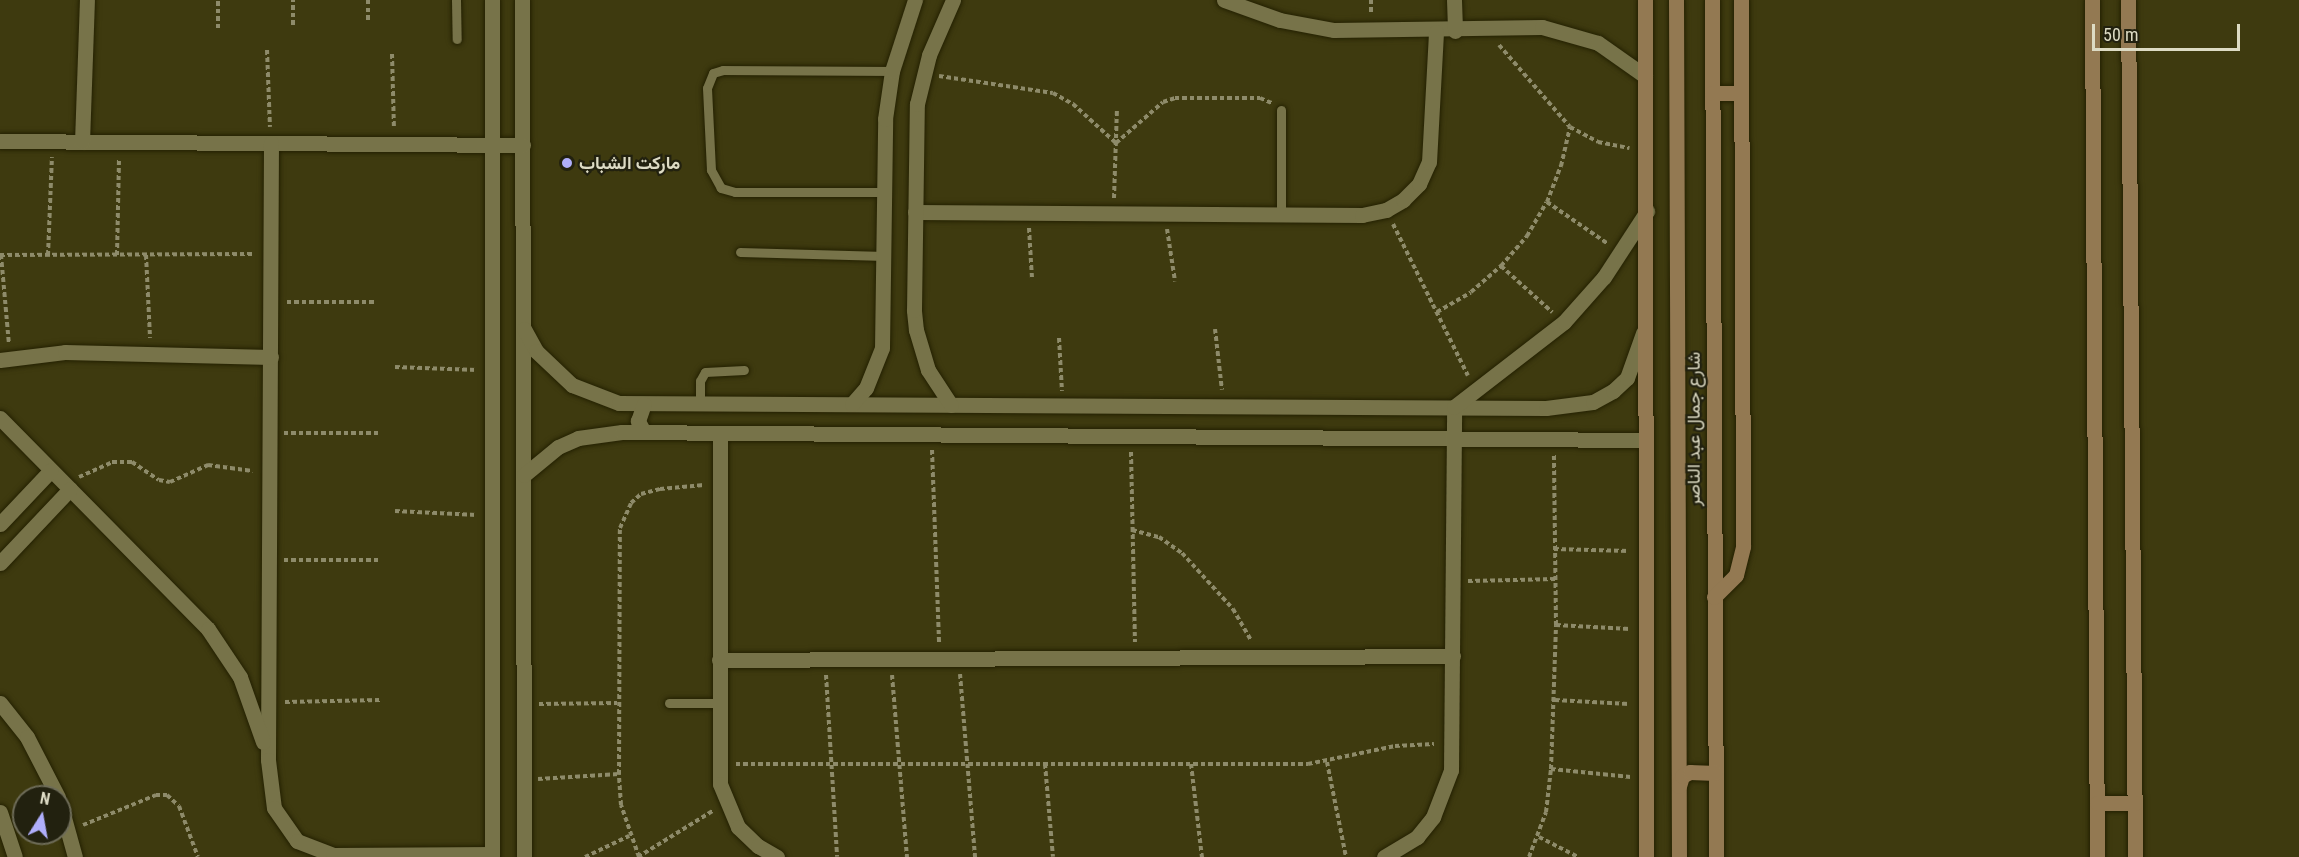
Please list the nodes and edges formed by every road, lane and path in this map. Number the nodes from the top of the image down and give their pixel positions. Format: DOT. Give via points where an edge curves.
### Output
graph roads {
  1 [pos="87,0"];
  2 [pos="219,0"];
  3 [pos="293,0"];
  4 [pos="368,0"];
  5 [pos="456,0"];
  6 [pos="492,0"];
  7 [pos="522,0"];
  8 [pos="915,0"];
  9 [pos="953,0"];
  10 [pos="1224,0"];
  11 [pos="1454,0"];
  12 [pos="1645,0"];
  13 [pos="1676,0"];
  14 [pos="1712,0"];
  15 [pos="1741,0"];
  16 [pos="2092,0"];
  17 [pos="2128,0"];
  18 [pos="368,24"];
  19 [pos="293,25"];
  20 [pos="218,28"];
  21 [pos="1485,28"];
  22 [pos="1455,31"];
  23 [pos="1436,32"];
  24 [pos="457,39"];
  25 [pos="267,50"];
  26 [pos="392,54"];
  27 [pos="892,71"];
  28 [pos="923,74"];
  29 [pos="1646,76"];
  30 [pos="1712,93"];
  31 [pos="1742,93"];
  32 [pos="1117,109"];
  33 [pos="1281,110"];
  34 [pos="1570,127"];
  35 [pos="0,141"];
  36 [pos="53,142"];
  37 [pos="82,142"];
  38 [pos="119,142"];
  39 [pos="271,143"];
  40 [pos="1116,143"];
  41 [pos="394,144"];
  42 [pos="492,145"];
  43 [pos="523,145"];
  44 [pos="1646,151"];
  45 [pos="885,192"];
  46 [pos="1547,202"];
  47 [pos="1386,210"];
  48 [pos="1647,211"];
  49 [pos="915,212"];
  50 [pos="1028,213"];
  51 [pos="1114,213"];
  52 [pos="1165,214"];
  53 [pos="1281,214"];
  54 [pos="740,252"];
  55 [pos="1621,253"];
  56 [pos="271,254"];
  57 [pos="0,255"];
  58 [pos="48,255"];
  59 [pos="117,255"];
  60 [pos="146,255"];
  61 [pos="885,256"];
  62 [pos="1502,266"];
  63 [pos="1032,279"];
  64 [pos="1175,281"];
  65 [pos="271,302"];
  66 [pos="375,302"];
  67 [pos="1437,312"];
  68 [pos="1564,322"];
  69 [pos="1645,325"];
  70 [pos="524,329"];
  71 [pos="1215,329"];
  72 [pos="1059,338"];
  73 [pos="151,354"];
  74 [pos="271,357"];
  75 [pos="5,359"];
  76 [pos="394,367"];
  77 [pos="492,370"];
  78 [pos="744,370"];
  79 [pos="1476,391"];
  80 [pos="644,404"];
  81 [pos="700,404"];
  82 [pos="852,404"];
  83 [pos="951,405"];
  84 [pos="1063,405"];
  85 [pos="1224,406"];
  86 [pos="1454,407"];
  87 [pos="0,418"];
  88 [pos="644,432"];
  89 [pos="271,433"];
  90 [pos="379,433"];
  91 [pos="720,433"];
  92 [pos="932,435"];
  93 [pos="1131,436"];
  94 [pos="1454,438"];
  95 [pos="1554,439"];
  96 [pos="1644,440"];
  97 [pos="51,470"];
  98 [pos="271,474"];
  99 [pos="524,475"];
  100 [pos="720,484"];
  101 [pos="68,487"];
  102 [pos="394,512"];
  103 [pos="492,515"];
  104 [pos="0,524"];
  105 [pos="1132,530"];
  106 [pos="1554,549"];
  107 [pos="1645,551"];
  108 [pos="379,560"];
  109 [pos="271,561"];
  110 [pos="0,563"];
  111 [pos="1554,579"];
  112 [pos="1453,581"];
  113 [pos="1714,597"];
  114 [pos="1556,625"];
  115 [pos="1645,630"];
  116 [pos="1453,656"];
  117 [pos="1258,657"];
  118 [pos="959,658"];
  119 [pos="1135,658"];
  120 [pos="826,659"];
  121 [pos="890,659"];
  122 [pos="940,659"];
  123 [pos="718,660"];
  124 [pos="380,700"];
  125 [pos="1555,700"];
  126 [pos="268,702"];
  127 [pos="0,703"];
  128 [pos="617,703"];
  129 [pos="669,703"];
  130 [pos="718,703"];
  131 [pos="524,704"];
  132 [pos="1645,705"];
  133 [pos="1453,744"];
  134 [pos="268,760"];
  135 [pos="1327,762"];
  136 [pos="718,764"];
  137 [pos="831,764"];
  138 [pos="899,764"];
  139 [pos="968,764"];
  140 [pos="1045,764"];
  141 [pos="1191,764"];
  142 [pos="1551,770"];
  143 [pos="1715,773"];
  144 [pos="619,774"];
  145 [pos="1646,778"];
  146 [pos="524,780"];
  147 [pos="52,785"];
  148 [pos="1679,786"];
  149 [pos="2135,802"];
  150 [pos="725,803"];
  151 [pos="2097,804"];
  152 [pos="0,812"];
  153 [pos="72,829"];
  154 [pos="629,836"];
  155 [pos="1539,837"];
  156 [pos="492,855"];
  157 [pos="15,857"];
  158 [pos="198,857"];
  159 [pos="524,857"];
  160 [pos="585,857"];
  161 [pos="638,857"];
  162 [pos="777,857"];
  163 [pos="837,857"];
  164 [pos="907,857"];
  165 [pos="975,857"];
  166 [pos="1053,857"];
  167 [pos="1202,857"];
  168 [pos="1346,857"];
  169 [pos="1384,857"];
  170 [pos="1529,857"];
  171 [pos="1578,857"];
  172 [pos="1646,857"];
  173 [pos="1679,857"];
  174 [pos="1716,857"];
  175 [pos="2097,857"];
  176 [pos="2135,857"];
  1 -- 37 [label="street"];
  2 -- 20 [label="path"];
  3 -- 19 [label="path"];
  4 -- 18 [label="path"];
  5 -- 24 [label="lane"];
  6 -- 42 [label="street"];
  7 -- 43 [label="street"];
  8 -- 27 [label="street"];
  9 -- 28 [label="street"];
  10 -- 23 [label="street" via="1306,27"];
  11 -- 22 [label="street"];
  12 -- 29 [label="main road"];
  13 -- 148 [label="main road, شارع جمال عبد الناصر"];
  14 -- 30 [label="main road, شارع جمال عبد الناصر"];
  15 -- 31 [label="main road"];
  16 -- 151 [label="main road"];
  17 -- 149 [label="main road"];
  21 -- 22 [label="street"];
  21 -- 29 [label="street" via="1542,27 1571,32 1606,47"];
  21 -- 34 [label="path"];
  22 -- 23 [label="street"];
  23 -- 47 [label="street" via="1429,162 1419,183 1403,200"];
  25 -- 39 [label="path"];
  26 -- 41 [label="path"];
  27 -- 45 [label="street" via="885,119"];
  27 -- 45 [label="lane" via="723,70 713,74 707,88 711,170 721,188 735,192"];
  28 -- 40 [label="path" via="1053,93 1073,104"];
  28 -- 49 [label="street" via="916,120"];
  29 -- 44 [label="main road"];
  30 -- 31 [label="main road"];
  30 -- 113 [label="main road, شارع جمال عبد الناصر"];
  31 -- 113 [label="main road" via="1743,546 1736,575"];
  32 -- 40 [label="path"];
  33 -- 40 [label="path" via="1260,98 1176,98 1163,102"];
  33 -- 53 [label="lane"];
  34 -- 44 [label="path" via="1598,142"];
  34 -- 46 [label="path" via="1562,166"];
  35 -- 36 [label="street"];
  36 -- 37 [label="street"];
  36 -- 58 [label="path"];
  37 -- 38 [label="street"];
  38 -- 39 [label="street"];
  38 -- 59 [label="path"];
  39 -- 41 [label="street"];
  39 -- 56 [label="street"];
  40 -- 51 [label="path"];
  41 -- 42 [label="street"];
  42 -- 43 [label="street"];
  42 -- 77 [label="street"];
  43 -- 70 [label="street"];
  44 -- 48 [label="main road"];
  45 -- 61 [label="street"];
  46 -- 55 [label="path"];
  46 -- 62 [label="path" via="1527,236"];
  47 -- 53 [label="street" via="1362,215"];
  47 -- 67 [label="path"];
  48 -- 55 [label="street"];
  48 -- 69 [label="main road"];
  49 -- 50 [label="street"];
  49 -- 83 [label="street" via="916,330 928,370"];
  50 -- 51 [label="street"];
  50 -- 63 [label="path"];
  51 -- 52 [label="street"];
  52 -- 53 [label="street"];
  52 -- 64 [label="path"];
  54 -- 61 [label="lane"];
  55 -- 68 [label="street"];
  56 -- 60 [label="path"];
  56 -- 65 [label="street"];
  57 -- 58 [label="path"];
  57 -- 75 [label="path"];
  58 -- 59 [label="path"];
  59 -- 60 [label="path"];
  60 -- 73 [label="path"];
  61 -- 82 [label="street" via="882,348 866,388"];
  62 -- 67 [label="path" via="1472,292"];
  62 -- 68 [label="path"];
  65 -- 66 [label="path"];
  65 -- 74 [label="street"];
  67 -- 79 [label="path"];
  68 -- 79 [label="street"];
  69 -- 86 [label="street" via="1627,378 1593,402 1545,408"];
  69 -- 96 [label="main road"];
  70 -- 80 [label="street" via="541,357 572,385 619,403"];
  70 -- 99 [label="street"];
  71 -- 85 [label="path"];
  72 -- 84 [label="path"];
  73 -- 74 [label="street"];
  73 -- 75 [label="street" via="65,352"];
  74 -- 89 [label="street"];
  76 -- 77 [label="path"];
  77 -- 103 [label="street"];
  78 -- 81 [label="lane" via="705,372 700,381"];
  79 -- 86 [label="street"];
  80 -- 81 [label="street"];
  80 -- 88 [label="street" via="638,415"];
  81 -- 82 [label="street"];
  82 -- 83 [label="street"];
  83 -- 84 [label="street"];
  84 -- 85 [label="street"];
  85 -- 86 [label="street"];
  86 -- 94 [label="street"];
  87 -- 97 [label="street"];
  88 -- 91 [label="street"];
  88 -- 99 [label="street" via="578,438 558,447"];
  89 -- 90 [label="path"];
  89 -- 98 [label="street"];
  91 -- 92 [label="street"];
  91 -- 100 [label="street"];
  92 -- 93 [label="street"];
  92 -- 122 [label="path"];
  93 -- 94 [label="street"];
  93 -- 105 [label="path"];
  94 -- 95 [label="street"];
  94 -- 112 [label="street"];
  95 -- 96 [label="street"];
  95 -- 106 [label="path"];
  96 -- 107 [label="main road"];
  97 -- 101 [label="street"];
  97 -- 104 [label="street"];
  98 -- 101 [label="path" via="208,465 170,482 159,480 132,462 111,462"];
  98 -- 109 [label="street"];
  99 -- 131 [label="street"];
  100 -- 123 [label="street"];
  100 -- 128 [label="path" via="641,494 625,514 617,551"];
  101 -- 110 [label="street"];
  101 -- 134 [label="street" via="188,606 225,652 252,703"];
  102 -- 103 [label="path"];
  103 -- 156 [label="street"];
  105 -- 117 [label="path" via="1159,537 1182,553 1233,609"];
  105 -- 119 [label="path"];
  106 -- 107 [label="path"];
  106 -- 111 [label="path"];
  107 -- 115 [label="main road"];
  108 -- 109 [label="path"];
  109 -- 126 [label="street"];
  111 -- 112 [label="path"];
  111 -- 114 [label="path"];
  112 -- 116 [label="street"];
  113 -- 143 [label="main road, شارع جمال عبد الناصر"];
  114 -- 115 [label="path"];
  114 -- 125 [label="path"];
  115 -- 132 [label="main road"];
  116 -- 117 [label="street"];
  116 -- 133 [label="street"];
  117 -- 119 [label="street"];
  118 -- 119 [label="street"];
  118 -- 122 [label="street"];
  118 -- 139 [label="path"];
  120 -- 121 [label="street"];
  120 -- 123 [label="street"];
  120 -- 137 [label="path"];
  121 -- 122 [label="street"];
  121 -- 138 [label="path"];
  123 -- 130 [label="street"];
  124 -- 126 [label="path"];
  125 -- 132 [label="path"];
  125 -- 142 [label="path"];
  126 -- 134 [label="street"];
  127 -- 147 [label="street" via="27,737"];
  128 -- 131 [label="path"];
  128 -- 144 [label="path"];
  129 -- 130 [label="lane"];
  130 -- 136 [label="street"];
  131 -- 146 [label="street"];
  132 -- 145 [label="main road"];
  133 -- 135 [label="path" via="1395,746"];
  133 -- 169 [label="street" via="1445,795 1433,817 1417,837"];
  134 -- 156 [label="street" via="274,808 283,826 314,851 333,855"];
  135 -- 141 [label="path"];
  135 -- 168 [label="path"];
  136 -- 137 [label="path"];
  136 -- 150 [label="street"];
  137 -- 138 [label="path"];
  137 -- 163 [label="path"];
  138 -- 139 [label="path"];
  138 -- 164 [label="path"];
  139 -- 140 [label="path"];
  139 -- 165 [label="path"];
  140 -- 141 [label="path"];
  140 -- 166 [label="path"];
  141 -- 167 [label="path"];
  142 -- 145 [label="path"];
  142 -- 155 [label="path"];
  143 -- 148 [label="main road" via="1690,772 1682,776"];
  143 -- 174 [label="main road, شارع جمال عبد الناصر"];
  144 -- 146 [label="path"];
  144 -- 154 [label="path"];
  145 -- 172 [label="main road"];
  146 -- 159 [label="street"];
  148 -- 173 [label="main road, شارع جمال عبد الناصر"];
  149 -- 151 [label="main road"];
  149 -- 176 [label="main road"];
  150 -- 161 [label="path"];
  150 -- 162 [label="street" via="738,827"];
  151 -- 175 [label="main road"];
  152 -- 157 [label="street"];
  153 -- 158 [label="path" via="156,795 167,795 179,807"];
  154 -- 160 [label="path"];
  154 -- 161 [label="path"];
  155 -- 170 [label="path"];
  155 -- 171 [label="path"];
}
